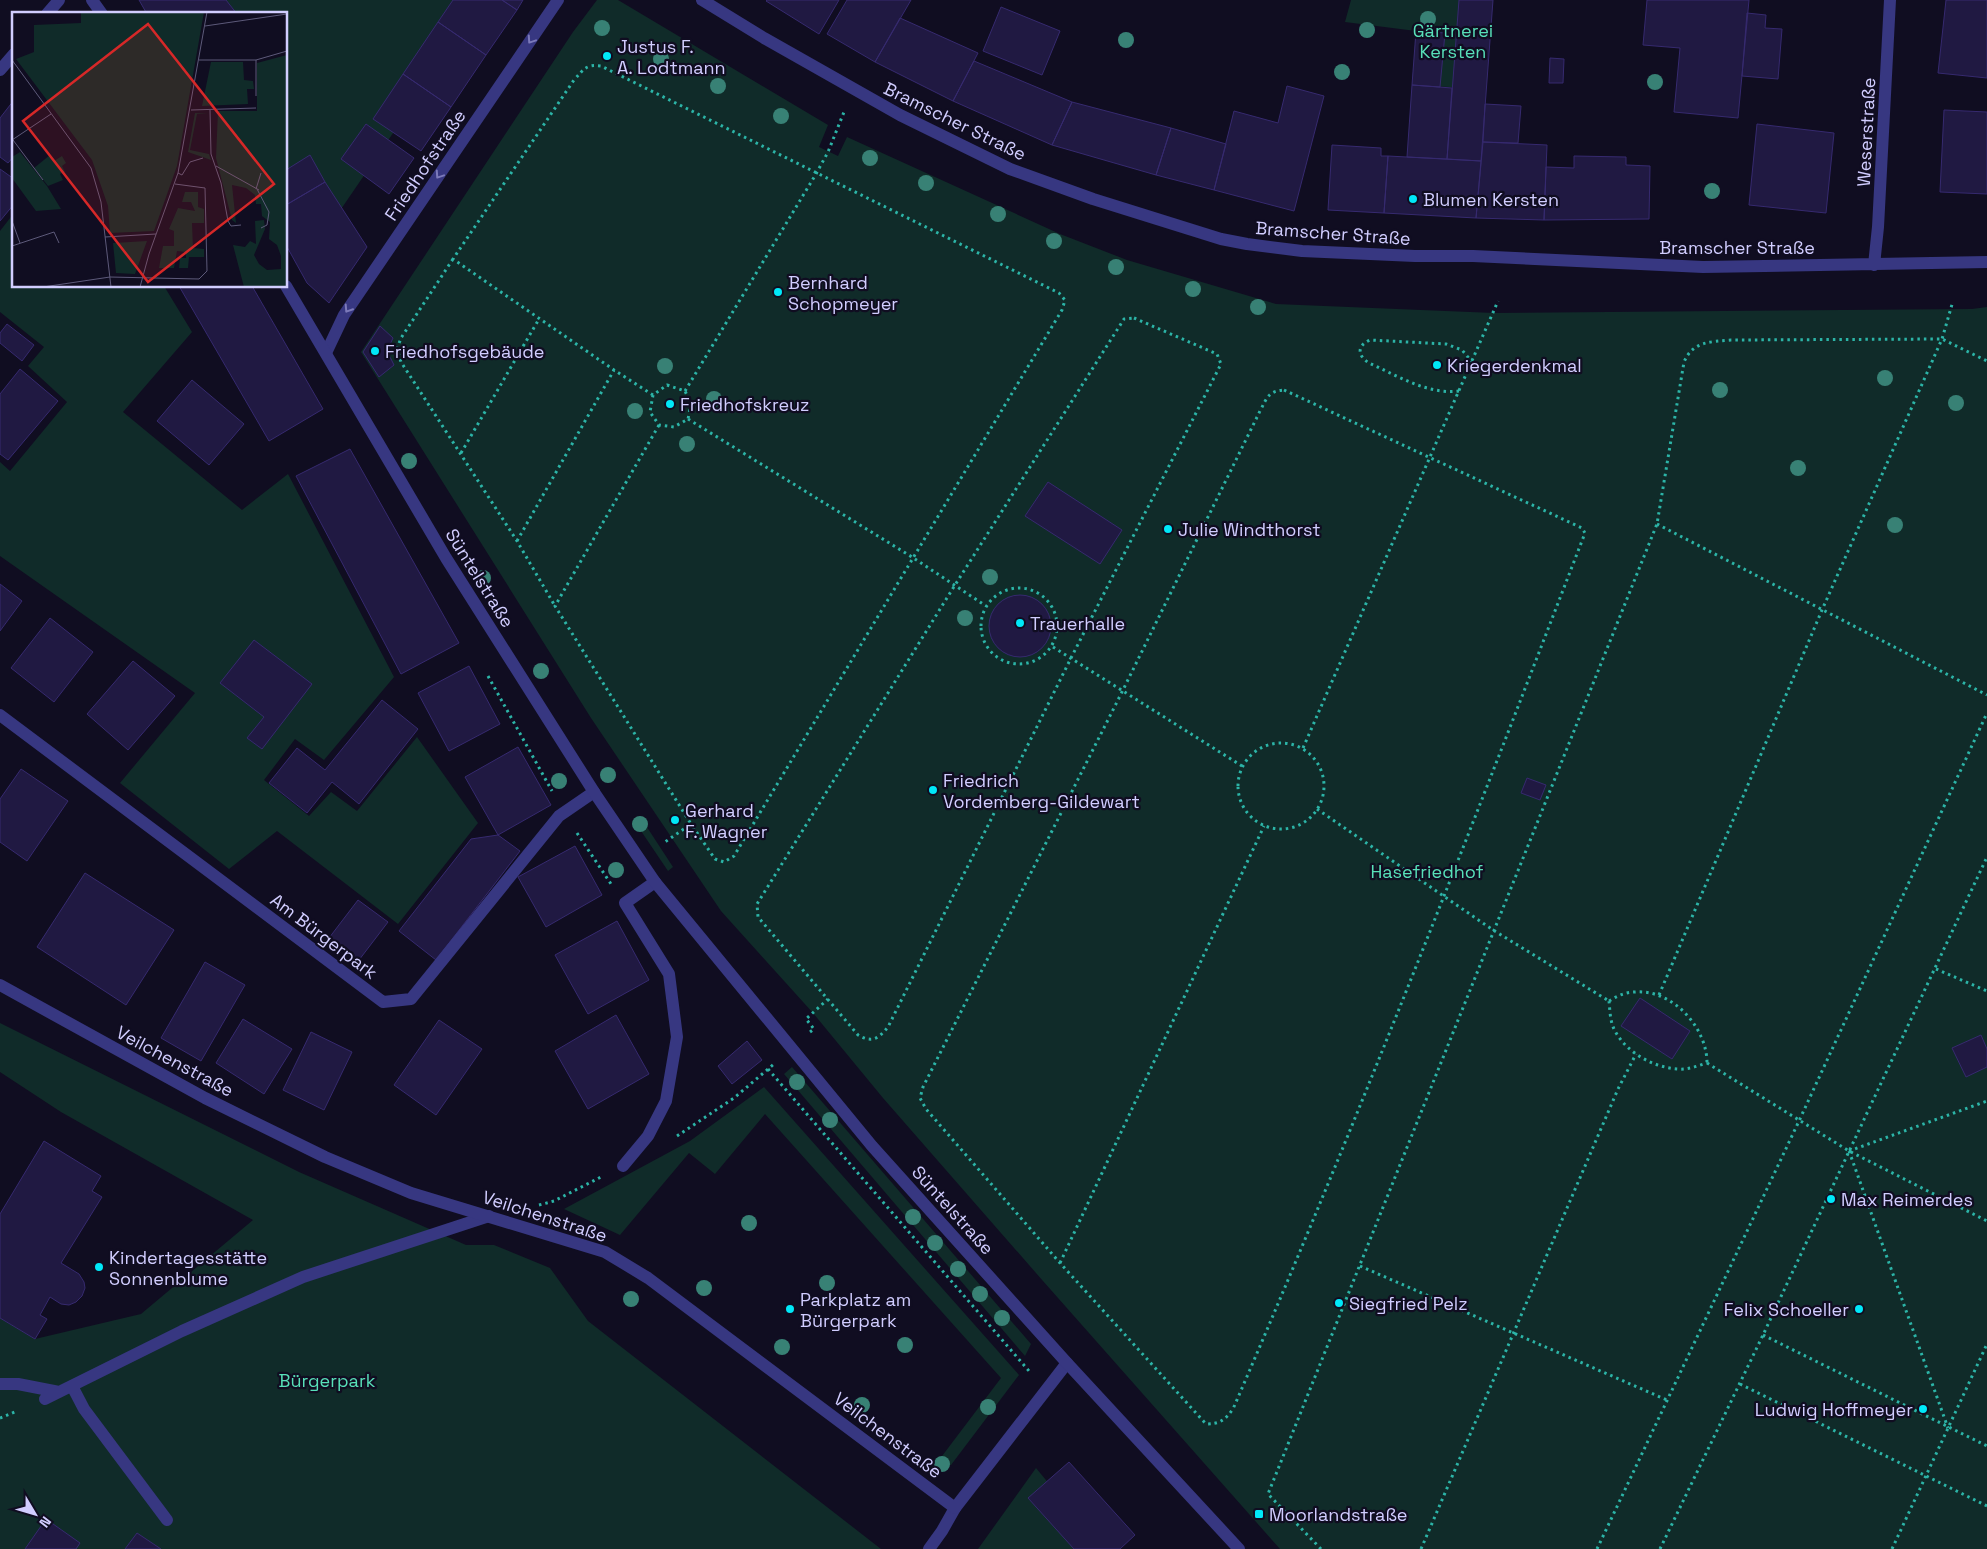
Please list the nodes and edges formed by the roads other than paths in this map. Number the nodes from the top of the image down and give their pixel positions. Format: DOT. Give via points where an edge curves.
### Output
graph roads {
  1 [pos="59,0"];
  2 [pos="92,0"];
  3 [pos="558,0"];
  4 [pos="702,0"];
  5 [pos="1890,0"];
  6 [pos="49,12"];
  7 [pos="101,12"];
  8 [pos="12,56"];
  9 [pos="0,70"];
  10 [pos="1987,262"];
  11 [pos="1874,265"];
  12 [pos="287,288"];
  13 [pos="326,353"];
  14 [pos="0,714"];
  15 [pos="594,792"];
  16 [pos="655,882"];
  17 [pos="0,985"];
  18 [pos="623,1166"];
  19 [pos="489,1216"];
  20 [pos="1067,1362"];
  21 [pos="0,1384"];
  22 [pos="72,1386"];
  23 [pos="59,1392"];
  24 [pos="45,1399"];
  25 [pos="955,1508"];
  26 [pos="167,1520"];
  27 [pos="928,1549"];
  28 [pos="1239,1549"];
  1 -- 6 [label="street"];
  2 -- 7 [label="street"];
  3 -- 13 [label="street, Friedhofstraße, one-way" via="344,315"];
  4 -- 11 [label="street, Bramscher Straße" via="933,133 1010,169 1093,200 1247,244 1302,251 1703,267"];
  5 -- 11 [label="street, Weserstraße"];
  8 -- 9 [label="street"];
  10 -- 11 [label="street, Bramscher Straße"];
  12 -- 13 [label="street, Süntelstraße"];
  13 -- 15 [label="street, Süntelstraße" via="446,558"];
  14 -- 15 [label="street, Am Bürgerpark" via="383,1002 411,999 559,816"];
  15 -- 16 [label="street, Süntelstraße"];
  16 -- 18 [label="street" via="625,903 668,974 677,1036 666,1101 648,1136"];
  16 -- 20 [label="street, Süntelstraße" via="872,1146"];
  17 -- 19 [label="street, Veilchenstraße" via="205,1098 326,1157 411,1193"];
  19 -- 22 [label="street" via="303,1277 182,1331"];
  19 -- 25 [label="street, Veilchenstraße" via="606,1252 648,1278"];
  20 -- 25 [label="street"];
  20 -- 28 [label="street, Süntelstraße"];
  21 -- 23 [label="street"];
  22 -- 23 [label="street"];
  22 -- 26 [label="street" via="84,1409"];
  23 -- 24 [label="street"];
  25 -- 27 [label="street"];
}
